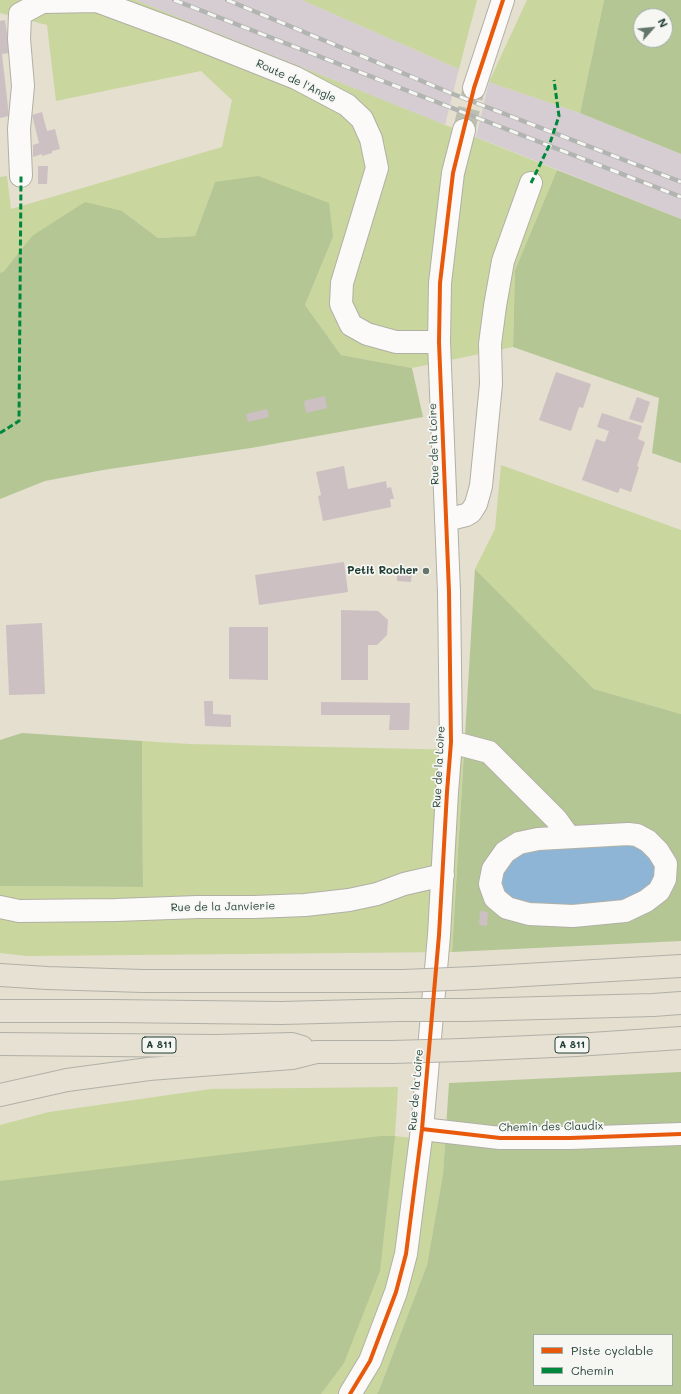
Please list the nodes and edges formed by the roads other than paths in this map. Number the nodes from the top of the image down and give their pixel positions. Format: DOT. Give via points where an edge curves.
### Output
graph roads {
  1 [pos="95,0"];
  2 [pos="503,0"];
  3 [pos="474,88"];
  4 [pos="464,130"];
  5 [pos="20,176"];
  6 [pos="531,183"];
  7 [pos="439,342"];
  8 [pos="446,520"];
  9 [pos="451,742"];
  10 [pos="568,837"];
  11 [pos="443,875"];
  12 [pos="0,907"];
  13 [pos="681,966"];
  14 [pos="0,975"];
  15 [pos="681,1003"];
  16 [pos="0,1011"];
  17 [pos="681,1038"];
  18 [pos="0,1044"];
  19 [pos="316,1052"];
  20 [pos="0,1095"];
  21 [pos="422,1129"];
  22 [pos="681,1134"];
  23 [pos="350,1394"];
  1 -- 5 [label="street" via="42,2 20,14 19,39 23,86 19,129"];
  1 -- 7 [label="street, Route de l'Angle" via="289,76 347,105 362,119 371,139 377,168 342,283 341,304 351,325 367,334 396,342"];
  2 -- 3 [label="street"];
  4 -- 7 [label="street, Rue de la Loire" via="453,173 448,210 440,284"];
  6 -- 8 [label="street" via="503,261 495,306 490,344 491,384 481,486 471,512"];
  7 -- 8 [label="street, Rue de la Loire"];
  8 -- 9 [label="street, Rue de la Loire"];
  9 -- 10 [label="street" via="489,752 556,819"];
  9 -- 11 [label="street, Rue de la Loire"];
  10 -- 10 [label="street" via="519,843 505,852 494,869 490,884 495,898 507,908 529,914 573,916 625,911 646,901 658,891 665,879 666,864 658,851 637,835"];
  11 -- 12 [label="street, Rue de la Janvierie" via="404,884 377,894 305,905 116,910 19,910"];
  11 -- 21 [label="street, Rue de la Loire"];
  13 -- 14 [label="highway, bridge" via="404,980 143,981"];
  15 -- 16 [label="highway, bridge" via="654,1006 281,1013"];
  17 -- 19 [label="highway, A 811, bridge" via="462,1050"];
  18 -- 19 [label="highway, A 811" via="292,1044"];
  19 -- 20 [label="highway" via="292,1058 149,1069 67,1080"];
  21 -- 22 [label="street, Chemin des Claudix" via="500,1138"];
  21 -- 23 [label="street, Rue de la Loire" via="406,1254 396,1292 370,1361"];
}
